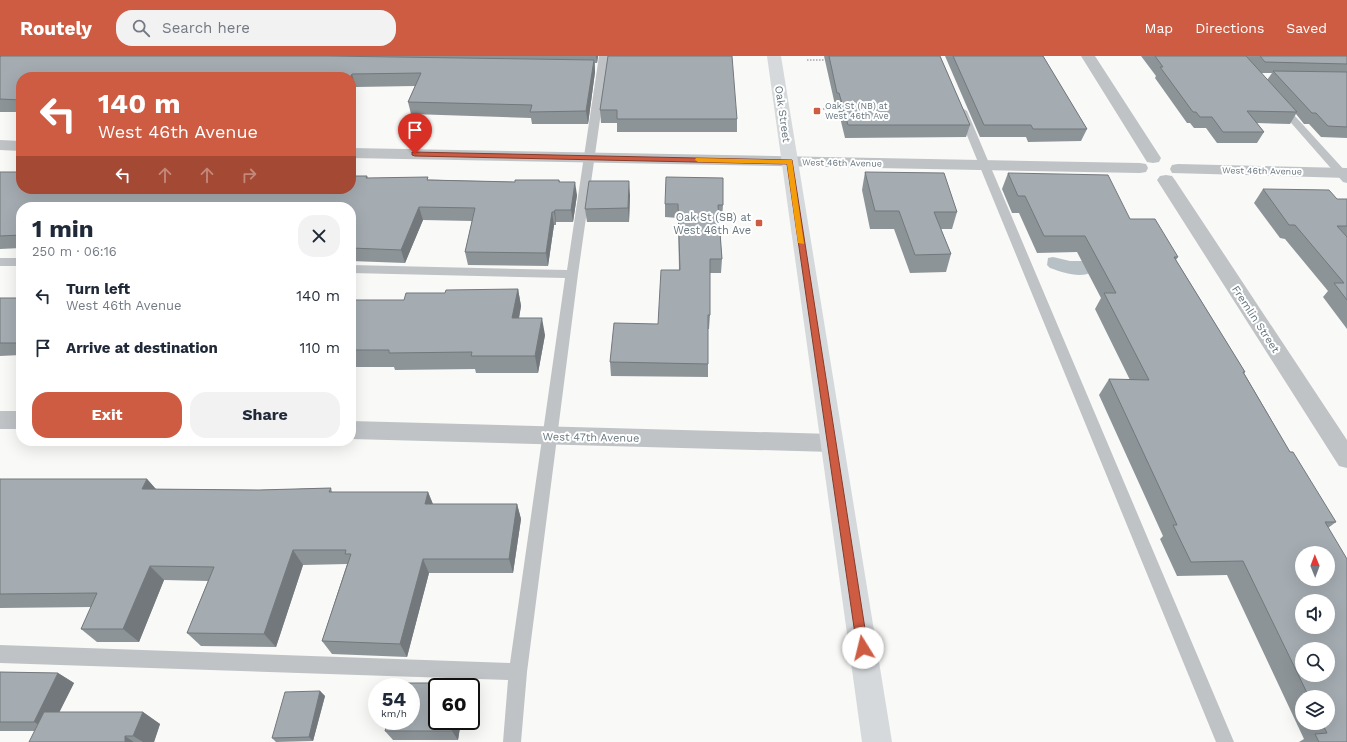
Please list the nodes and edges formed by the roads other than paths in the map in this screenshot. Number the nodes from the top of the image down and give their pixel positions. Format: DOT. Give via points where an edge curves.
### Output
graph roads {
  1 [pos="774,56"];
  2 [pos="1088,56"];
  3 [pos="600,64"];
  4 [pos="1276,100"];
  5 [pos="958,103"];
  6 [pos="0,145"];
  7 [pos="16,146"];
  8 [pos="356,152"];
  9 [pos="589,158"];
  10 [pos="790,162"];
  11 [pos="1147,163"];
  12 [pos="984,165"];
  13 [pos="1172,174"];
  14 [pos="1345,175"];
  15 [pos="0,262"];
  16 [pos="16,262"];
  17 [pos="356,269"];
  18 [pos="572,274"];
  19 [pos="0,420"];
  20 [pos="16,420"];
  21 [pos="356,430"];
  22 [pos="550,436"];
  23 [pos="832,443"];
  24 [pos="1347,459"];
  25 [pos="0,654"];
  26 [pos="518,672"];
  27 [pos="512,742"];
  28 [pos="877,742"];
  29 [pos="1225,742"];
  1 -- 10 [label="main road, Oak Street"];
  2 -- 11 [label="street"];
  3 -- 9 [label="lane"];
  4 -- 14 [label="lane" via="1325,157"];
  5 -- 12 [label="lane"];
  6 -- 7 [label="street"];
  8 -- 9 [label="street, West 46th Avenue"];
  9 -- 10 [label="street, West 46th Avenue"];
  9 -- 18 [label="lane"];
  10 -- 12 [label="street, West 46th Avenue"];
  10 -- 23 [label="main road, Oak Street"];
  11 -- 12 [label="street, West 46th Avenue"];
  11 -- 13 [label="street, West 46th Avenue" via="1153,177"];
  12 -- 29 [label="lane"];
  13 -- 14 [label="street, West 46th Avenue"];
  13 -- 24 [label="street, Fremlin Street"];
  15 -- 16 [label="lane"];
  17 -- 18 [label="lane"];
  18 -- 22 [label="lane"];
  19 -- 20 [label="street"];
  21 -- 22 [label="street, West 47th Avenue"];
  22 -- 23 [label="street, West 47th Avenue"];
  22 -- 26 [label="lane"];
  23 -- 28 [label="main road, Oak Street"];
  25 -- 26 [label="lane"];
  26 -- 27 [label="lane"];
}
